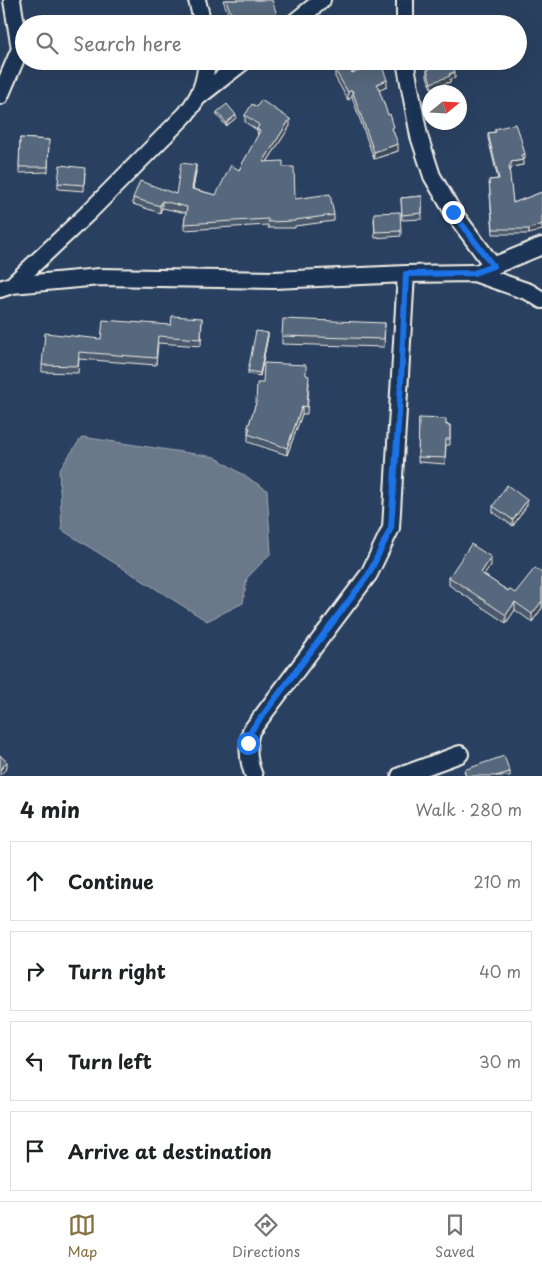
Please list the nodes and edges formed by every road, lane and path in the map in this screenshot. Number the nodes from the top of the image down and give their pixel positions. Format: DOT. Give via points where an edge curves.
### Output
graph roads {
  1 [pos="12,0"];
  2 [pos="197,0"];
  3 [pos="322,0"];
  4 [pos="405,0"];
  5 [pos="201,15"];
  6 [pos="303,15"];
  7 [pos="405,15"];
  8 [pos="15,18"];
  9 [pos="15,61"];
  10 [pos="206,70"];
  11 [pos="232,70"];
  12 [pos="407,70"];
  13 [pos="0,96"];
  14 [pos="198,97"];
  15 [pos="542,246"];
  16 [pos="493,266"];
  17 [pos="474,273"];
  18 [pos="406,274"];
  19 [pos="6,287"];
  20 [pos="542,300"];
  21 [pos="460,754"];
  22 [pos="254,776"];
  23 [pos="400,776"];
  1 -- 8 [label="street"];
  2 -- 5 [label="street"];
  3 -- 6 [label="street"];
  4 -- 7 [label="street"];
  9 -- 13 [label="street"];
  10 -- 14 [label="street"];
  11 -- 14 [label="street"];
  12 -- 16 [label="street" via="419,136 432,176 453,212"];
  14 -- 19 [label="street" via="186,114 116,185"];
  15 -- 16 [label="street"];
  16 -- 17 [label="street"];
  17 -- 18 [label="street"];
  17 -- 20 [label="street" via="529,292"];
  18 -- 19 [label="street" via="274,280 100,277"];
  18 -- 22 [label="street" via="391,528 369,574 251,731 248,743"];
  21 -- 23 [label="street"];
}
